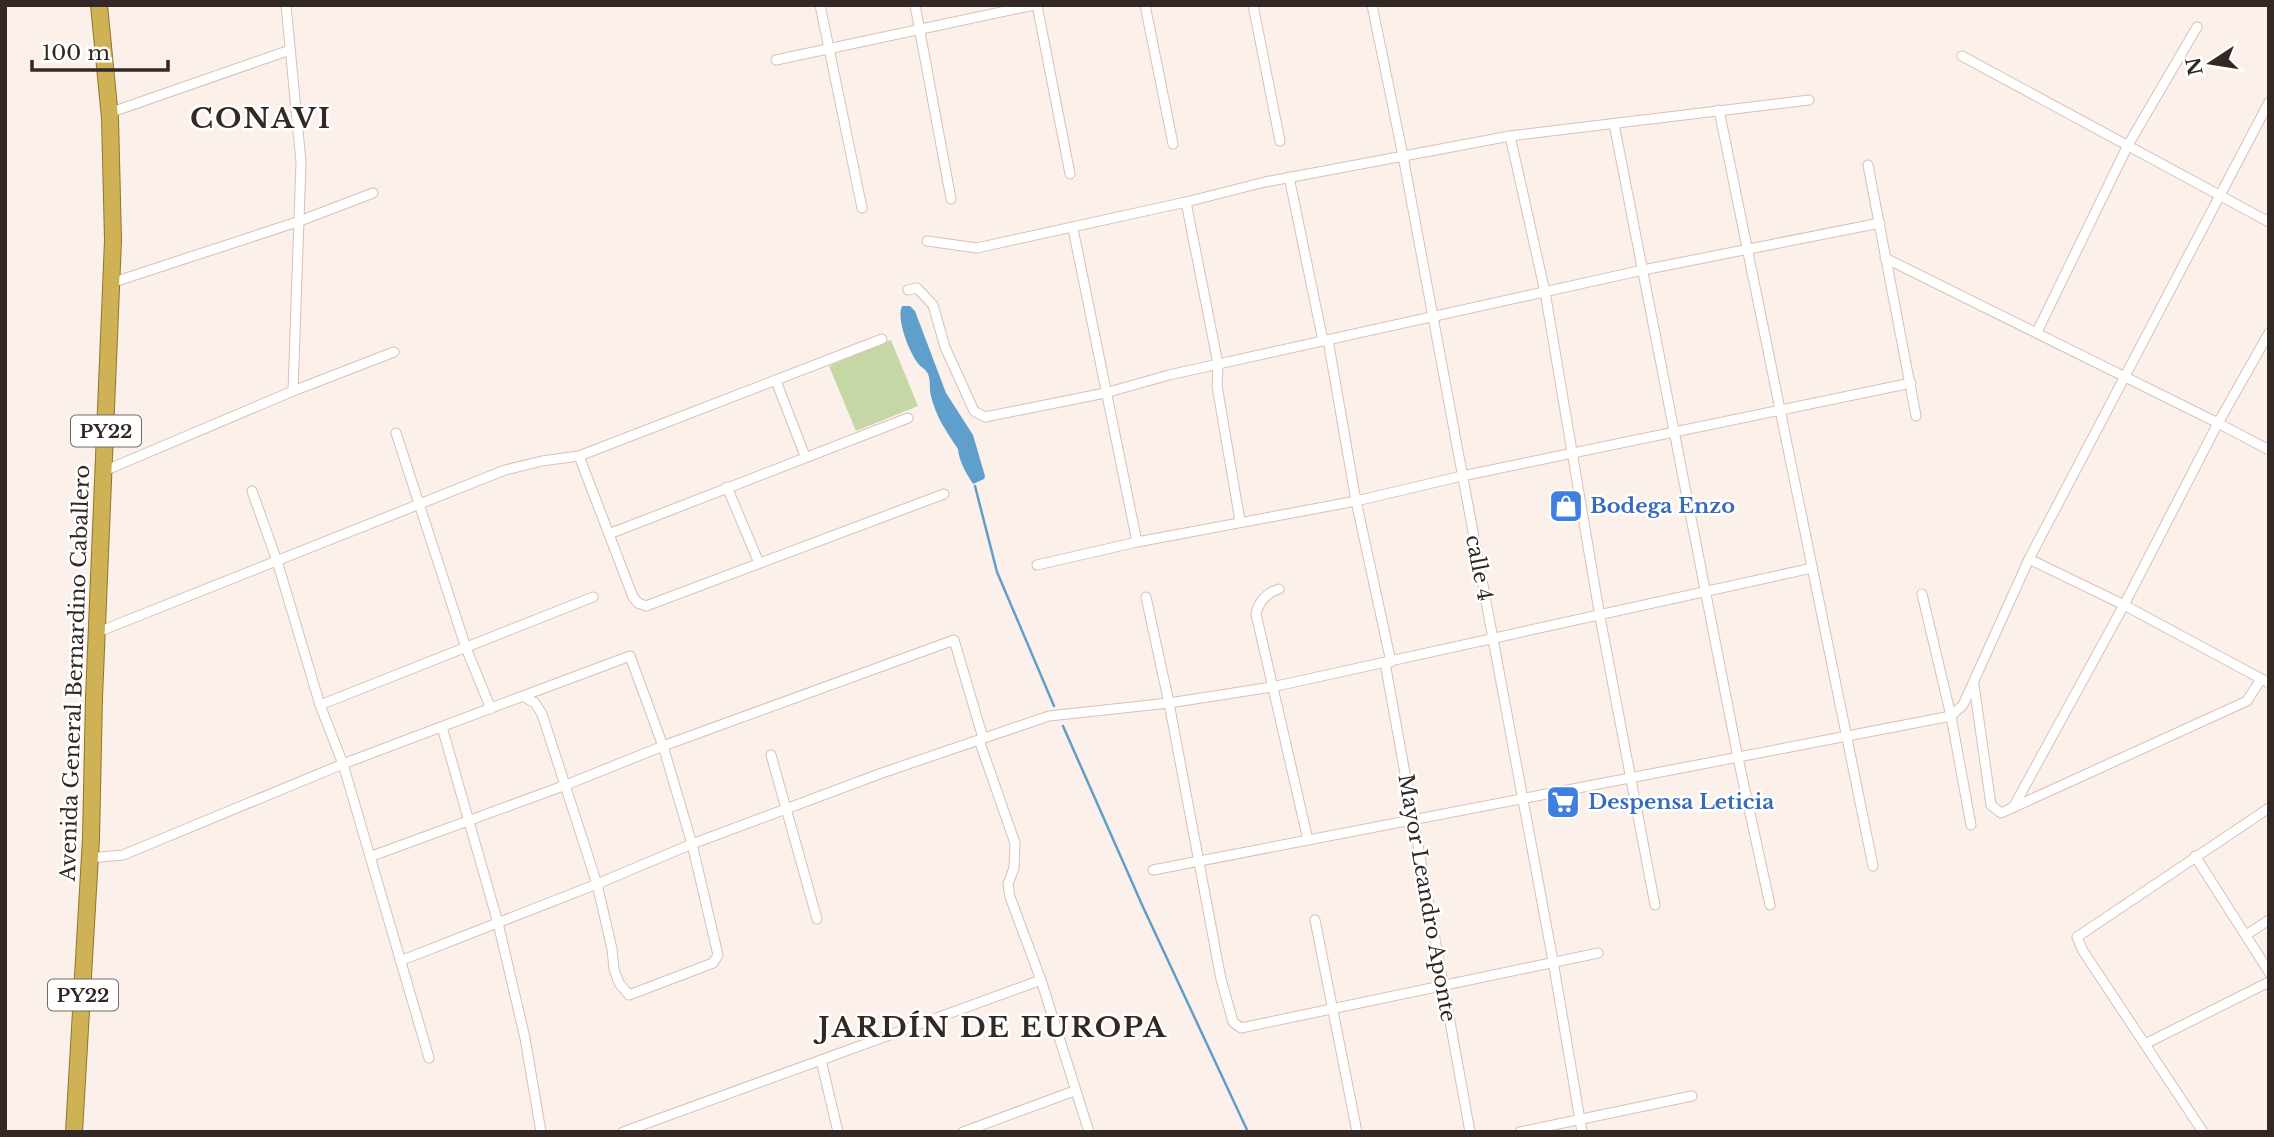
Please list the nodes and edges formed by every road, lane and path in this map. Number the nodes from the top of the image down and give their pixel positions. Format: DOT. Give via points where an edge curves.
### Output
graph roads {
  1 [pos="99,5"];
  2 [pos="286,5"];
  3 [pos="820,5"];
  4 [pos="915,5"];
  5 [pos="1035,5"];
  6 [pos="1145,5"];
  7 [pos="1253,5"];
  8 [pos="1372,5"];
  9 [pos="2197,27"];
  10 [pos="920,30"];
  11 [pos="829,49"];
  12 [pos="290,50"];
  13 [pos="1962,56"];
  14 [pos="776,60"];
  15 [pos="1809,100"];
  16 [pos="2269,102"];
  17 [pos="1719,110"];
  18 [pos="109,113"];
  19 [pos="1614,124"];
  20 [pos="1510,136"];
  21 [pos="1280,141"];
  22 [pos="1173,144"];
  23 [pos="2128,145"];
  24 [pos="1403,156"];
  25 [pos="1868,165"];
  26 [pos="1070,174"];
  27 [pos="1289,177"];
  28 [pos="373,192"];
  29 [pos="2221,196"];
  30 [pos="951,199"];
  31 [pos="1186,202"];
  32 [pos="862,208"];
  33 [pos="298,222"];
  34 [pos="2269,222"];
  35 [pos="1880,223"];
  36 [pos="1073,229"];
  37 [pos="927,241"];
  38 [pos="1748,250"];
  39 [pos="1885,258"];
  40 [pos="1643,270"];
  41 [pos="111,283"];
  42 [pos="908,290"];
  43 [pos="1545,292"];
  44 [pos="1433,316"];
  45 [pos="2037,332"];
  46 [pos="2269,333"];
  47 [pos="882,339"];
  48 [pos="1325,340"];
  49 [pos="394,352"];
  50 [pos="1218,364"];
  51 [pos="2125,376"];
  52 [pos="776,381"];
  53 [pos="1911,383"];
  54 [pos="293,391"];
  55 [pos="1105,393"];
  56 [pos="1781,412"];
  57 [pos="1916,416"];
  58 [pos="908,418"];
  59 [pos="2218,423"];
  60 [pos="1674,432"];
  61 [pos="397,433"];
  62 [pos="2269,450"];
  63 [pos="1572,454"];
  64 [pos="579,456"];
  65 [pos="805,456"];
  66 [pos="104,471"];
  67 [pos="1462,476"];
  68 [pos="727,487"];
  69 [pos="252,491"];
  70 [pos="944,494"];
  71 [pos="1356,501"];
  72 [pos="420,504"];
  73 [pos="1240,521"];
  74 [pos="609,534"];
  75 [pos="1137,542"];
  76 [pos="2029,559"];
  77 [pos="277,561"];
  78 [pos="759,563"];
  79 [pos="1037,565"];
  80 [pos="1812,568"];
  81 [pos="1279,589"];
  82 [pos="1705,590"];
  83 [pos="1922,594"];
  84 [pos="593,597"];
  85 [pos="1146,597"];
  86 [pos="2124,605"];
  87 [pos="1600,617"];
  88 [pos="98,632"];
  89 [pos="1492,639"];
  90 [pos="466,648"];
  91 [pos="1388,663"];
  92 [pos="2265,681"];
  93 [pos="1974,683"];
  94 [pos="1272,687"];
  95 [pos="523,696"];
  96 [pos="1169,703"];
  97 [pos="320,705"];
  98 [pos="491,709"];
  99 [pos="1951,716"];
  100 [pos="442,727"];
  101 [pos="1847,736"];
  102 [pos="981,739"];
  103 [pos="663,746"];
  104 [pos="771,755"];
  105 [pos="1738,758"];
  106 [pos="343,764"];
  107 [pos="1631,779"];
  108 [pos="566,785"];
  109 [pos="1521,800"];
  110 [pos="2014,806"];
  111 [pos="2269,808"];
  112 [pos="788,809"];
  113 [pos="1413,819"];
  114 [pos="468,821"];
  115 [pos="1971,825"];
  116 [pos="1308,840"];
  117 [pos="692,844"];
  118 [pos="372,856"];
  119 [pos="2195,856"];
  120 [pos="89,858"];
  121 [pos="1199,861"];
  122 [pos="1873,866"];
  123 [pos="1153,870"];
  124 [pos="597,884"];
  125 [pos="1655,905"];
  126 [pos="1770,905"];
  127 [pos="817,919"];
  128 [pos="1315,920"];
  129 [pos="2269,920"];
  130 [pos="498,923"];
  131 [pos="2246,935"];
  132 [pos="1598,953"];
  133 [pos="400,961"];
  134 [pos="1553,961"];
  135 [pos="2269,972"];
  136 [pos="1041,980"];
  137 [pos="2269,982"];
  138 [pos="1443,986"];
  139 [pos="1333,1009"];
  140 [pos="2145,1044"];
  141 [pos="429,1058"];
  142 [pos="821,1060"];
  143 [pos="1074,1091"];
  144 [pos="1692,1096"];
  145 [pos="1579,1119"];
  146 [pos="74,1132"];
  147 [pos="541,1132"];
  148 [pos="624,1132"];
  149 [pos="838,1132"];
  150 [pos="963,1132"];
  151 [pos="1088,1132"];
  152 [pos="1357,1132"];
  153 [pos="1470,1132"];
  154 [pos="1520,1132"];
  155 [pos="1582,1132"];
  156 [pos="2203,1132"];
  1 -- 18 [label="highway, Avenida General Bernardino Caballero / PY22"];
  2 -- 12 [label="street"];
  3 -- 11 [label="street"];
  4 -- 10 [label="street"];
  5 -- 10 [label="street"];
  5 -- 26 [label="street"];
  6 -- 22 [label="street"];
  7 -- 21 [label="street"];
  8 -- 24 [label="street, calle 4"];
  9 -- 23 [label="street"];
  10 -- 11 [label="street"];
  10 -- 30 [label="street"];
  11 -- 14 [label="street"];
  11 -- 32 [label="street"];
  12 -- 18 [label="street"];
  12 -- 33 [label="street" via="300,150"];
  13 -- 23 [label="street"];
  15 -- 17 [label="street"];
  16 -- 29 [label="street"];
  17 -- 19 [label="street"];
  17 -- 38 [label="street"];
  18 -- 41 [label="highway, Avenida General Bernardino Caballero / PY22"];
  19 -- 20 [label="street"];
  19 -- 40 [label="street"];
  20 -- 24 [label="street"];
  20 -- 43 [label="street"];
  23 -- 29 [label="street"];
  23 -- 45 [label="street"];
  24 -- 27 [label="street"];
  24 -- 44 [label="street, calle 4"];
  25 -- 35 [label="street"];
  27 -- 31 [label="street"];
  27 -- 48 [label="street, Mayor Leandro Aponte"];
  28 -- 33 [label="street"];
  29 -- 34 [label="street"];
  29 -- 51 [label="street"];
  31 -- 36 [label="street"];
  31 -- 50 [label="street"];
  33 -- 41 [label="street"];
  33 -- 54 [label="street"];
  35 -- 38 [label="street"];
  35 -- 39 [label="street"];
  36 -- 37 [label="street" via="977,248"];
  36 -- 55 [label="street"];
  38 -- 40 [label="street"];
  38 -- 56 [label="street"];
  39 -- 45 [label="street"];
  39 -- 53 [label="street"];
  40 -- 43 [label="street"];
  40 -- 60 [label="street"];
  41 -- 66 [label="highway, Avenida General Bernardino Caballero / PY22"];
  42 -- 55 [label="street" via="917,288 933,305 945,347 974,411 985,417"];
  43 -- 44 [label="street"];
  43 -- 63 [label="street"];
  44 -- 48 [label="street"];
  44 -- 67 [label="street, calle 4"];
  45 -- 51 [label="street"];
  46 -- 59 [label="street"];
  47 -- 52 [label="street"];
  48 -- 50 [label="street"];
  48 -- 71 [label="street, Mayor Leandro Aponte"];
  49 -- 54 [label="street"];
  50 -- 55 [label="street"];
  50 -- 73 [label="street" via="1217,386"];
  51 -- 59 [label="street"];
  51 -- 76 [label="street"];
  52 -- 64 [label="street"];
  52 -- 65 [label="street"];
  53 -- 56 [label="street"];
  53 -- 57 [label="street"];
  54 -- 66 [label="street"];
  55 -- 75 [label="street"];
  56 -- 60 [label="street"];
  56 -- 80 [label="street"];
  58 -- 65 [label="street"];
  59 -- 62 [label="street"];
  59 -- 86 [label="street"];
  60 -- 63 [label="street"];
  60 -- 82 [label="street"];
  61 -- 72 [label="street"];
  63 -- 67 [label="street"];
  63 -- 87 [label="street"];
  64 -- 72 [label="street" via="505,470"];
  64 -- 74 [label="street"];
  65 -- 68 [label="street"];
  66 -- 88 [label="highway, Avenida General Bernardino Caballero / PY22"];
  67 -- 71 [label="street"];
  67 -- 89 [label="street, calle 4"];
  68 -- 74 [label="street"];
  68 -- 78 [label="street"];
  69 -- 77 [label="street"];
  70 -- 78 [label="street"];
  71 -- 73 [label="street"];
  71 -- 91 [label="street, Mayor Leandro Aponte"];
  72 -- 77 [label="street"];
  72 -- 90 [label="street"];
  73 -- 75 [label="street"];
  74 -- 78 [label="street" via="632,597 646,606"];
  75 -- 79 [label="street"];
  76 -- 86 [label="street"];
  76 -- 93 [label="street"];
  77 -- 88 [label="street"];
  77 -- 97 [label="street"];
  80 -- 82 [label="street"];
  80 -- 101 [label="street"];
  81 -- 94 [label="street" via="1259,603 1256,614"];
  82 -- 87 [label="street"];
  82 -- 105 [label="street"];
  83 -- 99 [label="street"];
  84 -- 90 [label="street"];
  85 -- 96 [label="street"];
  86 -- 92 [label="street"];
  86 -- 110 [label="street"];
  87 -- 89 [label="street"];
  87 -- 107 [label="street"];
  88 -- 120 [label="highway, Avenida General Bernardino Caballero / PY22"];
  89 -- 91 [label="street"];
  89 -- 109 [label="street, calle 4"];
  90 -- 97 [label="street"];
  90 -- 98 [label="street"];
  91 -- 94 [label="street"];
  91 -- 113 [label="street, Mayor Leandro Aponte"];
  92 -- 110 [label="street" via="2247,701"];
  93 -- 99 [label="street" via="1963,705"];
  93 -- 110 [label="street" via="1991,805 2001,813"];
  94 -- 96 [label="street"];
  94 -- 116 [label="street"];
  95 -- 98 [label="street"];
  95 -- 103 [label="street" via="630,656"];
  95 -- 108 [label="street" via="542,714"];
  96 -- 102 [label="street" via="1049,716"];
  96 -- 121 [label="street"];
  97 -- 106 [label="street"];
  98 -- 100 [label="street"];
  99 -- 101 [label="street"];
  99 -- 115 [label="street"];
  100 -- 106 [label="street"];
  100 -- 114 [label="street"];
  101 -- 105 [label="street"];
  101 -- 122 [label="street"];
  102 -- 103 [label="street" via="954,640"];
  102 -- 112 [label="street"];
  102 -- 136 [label="street" via="1016,843 1010,897"];
  103 -- 108 [label="street"];
  103 -- 117 [label="street"];
  104 -- 112 [label="street"];
  105 -- 107 [label="street"];
  105 -- 126 [label="street"];
  106 -- 118 [label="street"];
  106 -- 120 [label="street" via="123,855"];
  107 -- 109 [label="street"];
  107 -- 125 [label="street"];
  108 -- 114 [label="street"];
  108 -- 124 [label="street"];
  109 -- 113 [label="street"];
  109 -- 134 [label="street, calle 4"];
  111 -- 119 [label="street"];
  112 -- 117 [label="street"];
  112 -- 127 [label="street"];
  113 -- 116 [label="street"];
  113 -- 138 [label="street, Mayor Leandro Aponte"];
  114 -- 118 [label="street"];
  114 -- 130 [label="street"];
  116 -- 121 [label="street"];
  117 -- 124 [label="street"];
  117 -- 124 [label="street" via="719,955 713,963 629,995 614,969"];
  118 -- 133 [label="street"];
  119 -- 131 [label="street"];
  119 -- 140 [label="street" via="2077,937"];
  120 -- 146 [label="highway, Avenida General Bernardino Caballero / PY22"];
  121 -- 123 [label="street"];
  121 -- 139 [label="street" via="1233,1022 1241,1028"];
  124 -- 130 [label="street"];
  128 -- 139 [label="street"];
  129 -- 131 [label="street"];
  130 -- 133 [label="street"];
  130 -- 147 [label="street"];
  131 -- 135 [label="street"];
  132 -- 134 [label="street"];
  133 -- 141 [label="street"];
  134 -- 138 [label="street"];
  134 -- 145 [label="street, calle 4"];
  136 -- 142 [label="street"];
  136 -- 143 [label="street"];
  137 -- 140 [label="street"];
  138 -- 139 [label="street"];
  138 -- 153 [label="street, Mayor Leandro Aponte"];
  139 -- 152 [label="street"];
  140 -- 156 [label="street"];
  142 -- 148 [label="street"];
  142 -- 149 [label="street"];
  143 -- 150 [label="street"];
  143 -- 151 [label="street"];
  144 -- 145 [label="street"];
  145 -- 154 [label="street"];
  145 -- 155 [label="street, calle 4"];
}
